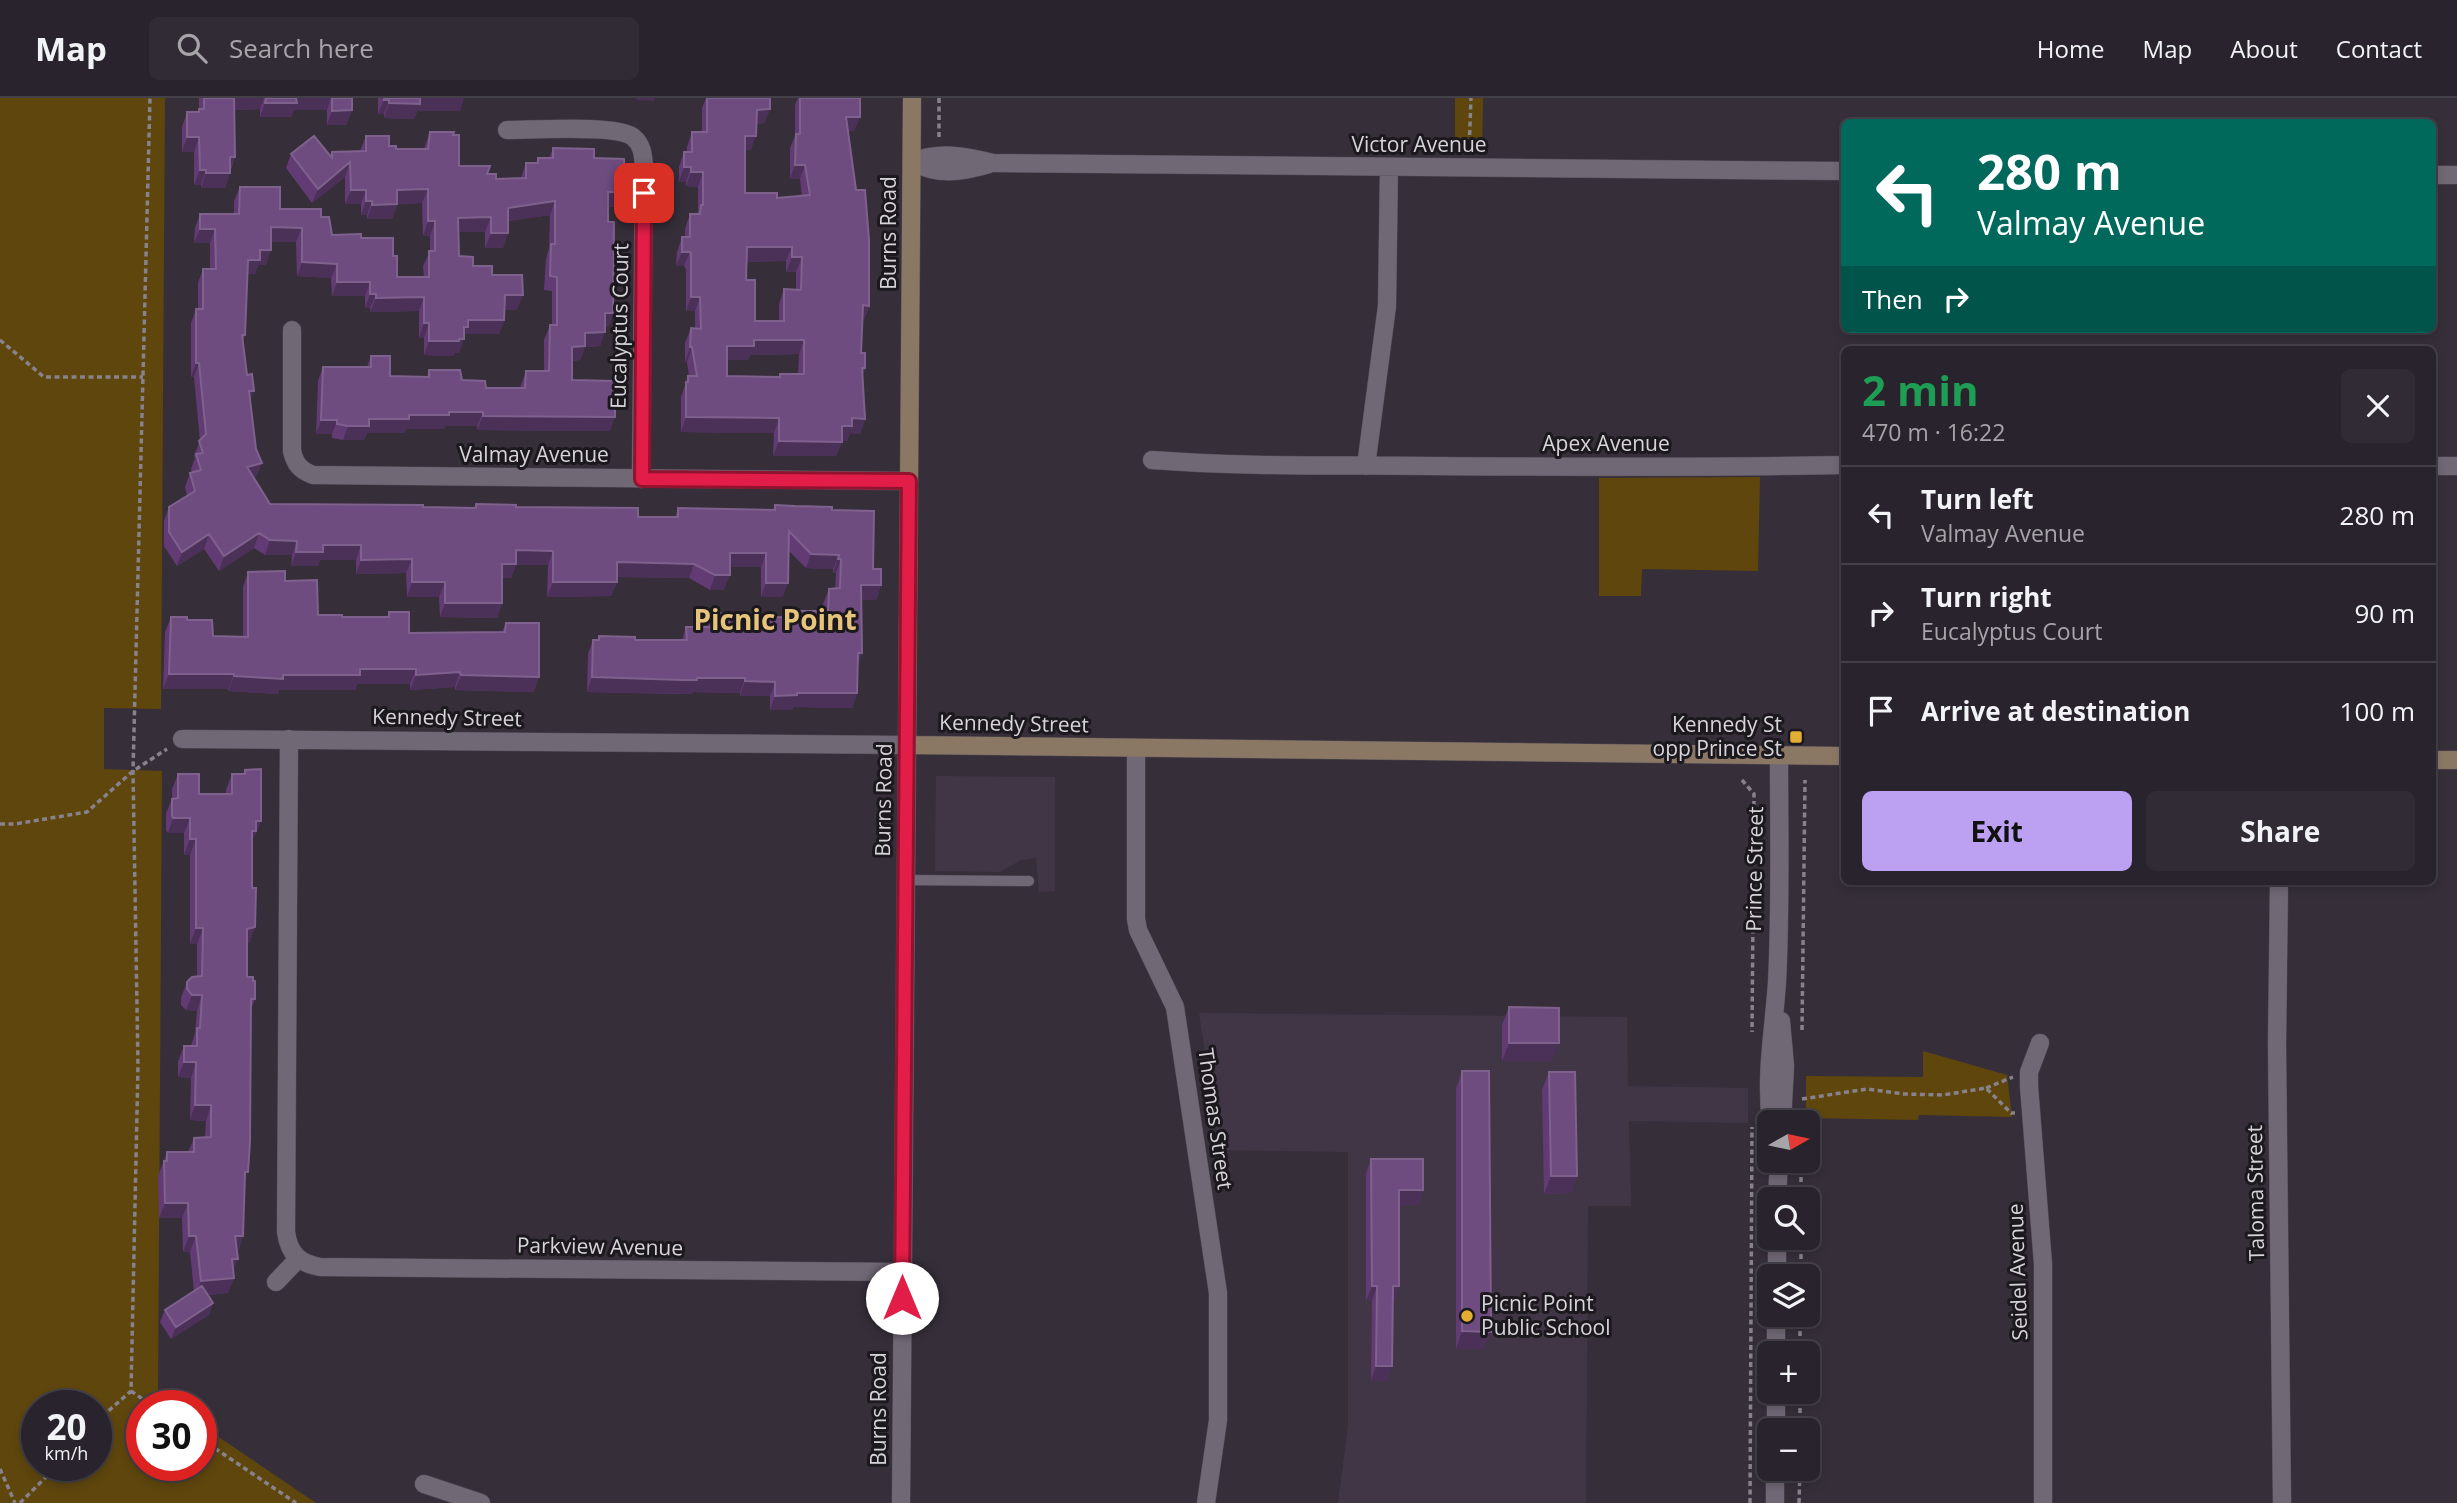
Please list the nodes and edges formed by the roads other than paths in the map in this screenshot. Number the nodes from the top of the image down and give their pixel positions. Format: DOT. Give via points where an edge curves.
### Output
graph roads {
  1 [pos="912,98"];
  2 [pos="508,130"];
  3 [pos="912,162"];
  4 [pos="1389,167"];
  5 [pos="1841,171"];
  6 [pos="2436,175"];
  7 [pos="2457,175"];
  8 [pos="292,330"];
  9 [pos="1152,460"];
  10 [pos="1841,465"];
  11 [pos="1366,466"];
  12 [pos="2436,466"];
  13 [pos="2457,466"];
  14 [pos="642,479"];
  15 [pos="909,481"];
  16 [pos="182,738"];
  17 [pos="289,739"];
  18 [pos="907,746"];
  19 [pos="1136,748"];
  20 [pos="1780,755"];
  21 [pos="1841,755"];
  22 [pos="2436,760"];
  23 [pos="2457,760"];
  24 [pos="906,880"];
  25 [pos="1029,881"];
  26 [pos="2279,885"];
  27 [pos="1777,983"];
  28 [pos="2040,1043"];
  29 [pos="1770,1110"];
  30 [pos="1783,1110"];
  31 [pos="298,1259"];
  32 [pos="902,1272"];
  33 [pos="276,1282"];
  34 [pos="1775,1481"];
  35 [pos="424,1484"];
  36 [pos="481,1503"];
  37 [pos="901,1503"];
  38 [pos="1206,1503"];
  39 [pos="1775,1503"];
  40 [pos="2043,1503"];
  41 [pos="2282,1503"];
  1 -- 3 [label="street, Burns Road"];
  2 -- 14 [label="street, Eucalyptus Court" via="616,130 640,145 644,167"];
  3 -- 4 [label="street, Victor Avenue" via="929,156 964,156 993,163"];
  3 -- 15 [label="street, Burns Road"];
  4 -- 5 [label="street, Victor Avenue"];
  4 -- 11 [label="street" via="1387,306"];
  6 -- 7 [label="street"];
  8 -- 14 [label="street, Valmay Avenue" via="292,451 303,471 324,476"];
  9 -- 11 [label="street, Apex Avenue"];
  10 -- 11 [label="street, Apex Avenue"];
  12 -- 13 [label="street"];
  14 -- 15 [label="street, Valmay Avenue"];
  15 -- 18 [label="street, Burns Road"];
  16 -- 17 [label="street, Kennedy Street"];
  17 -- 18 [label="street, Kennedy Street"];
  17 -- 31 [label="street" via="286,1232"];
  18 -- 19 [label="street, Kennedy Street"];
  18 -- 24 [label="street, Burns Road"];
  19 -- 20 [label="street, Kennedy Street"];
  19 -- 38 [label="street, Thomas Street" via="1136,919 1175,1007 1218,1293 1218,1420"];
  20 -- 21 [label="street, Kennedy Street"];
  20 -- 27 [label="street, Prince Street"];
  22 -- 23 [label="street"];
  24 -- 25 [label="lane"];
  24 -- 32 [label="street, Burns Road"];
  26 -- 41 [label="street, Taloma Street"];
  27 -- 29 [label="street, Prince Street" via="1768,1064"];
  27 -- 30 [label="street, Prince Street" via="1785,1066"];
  28 -- 40 [label="street, Seidel Avenue" via="2029,1086 2043,1264"];
  31 -- 32 [label="street, Parkview Avenue" via="320,1267"];
  31 -- 33 [label="street"];
  32 -- 37 [label="street, Burns Road"];
  34 -- 39 [label="street"];
  35 -- 36 [label="street"];
}
